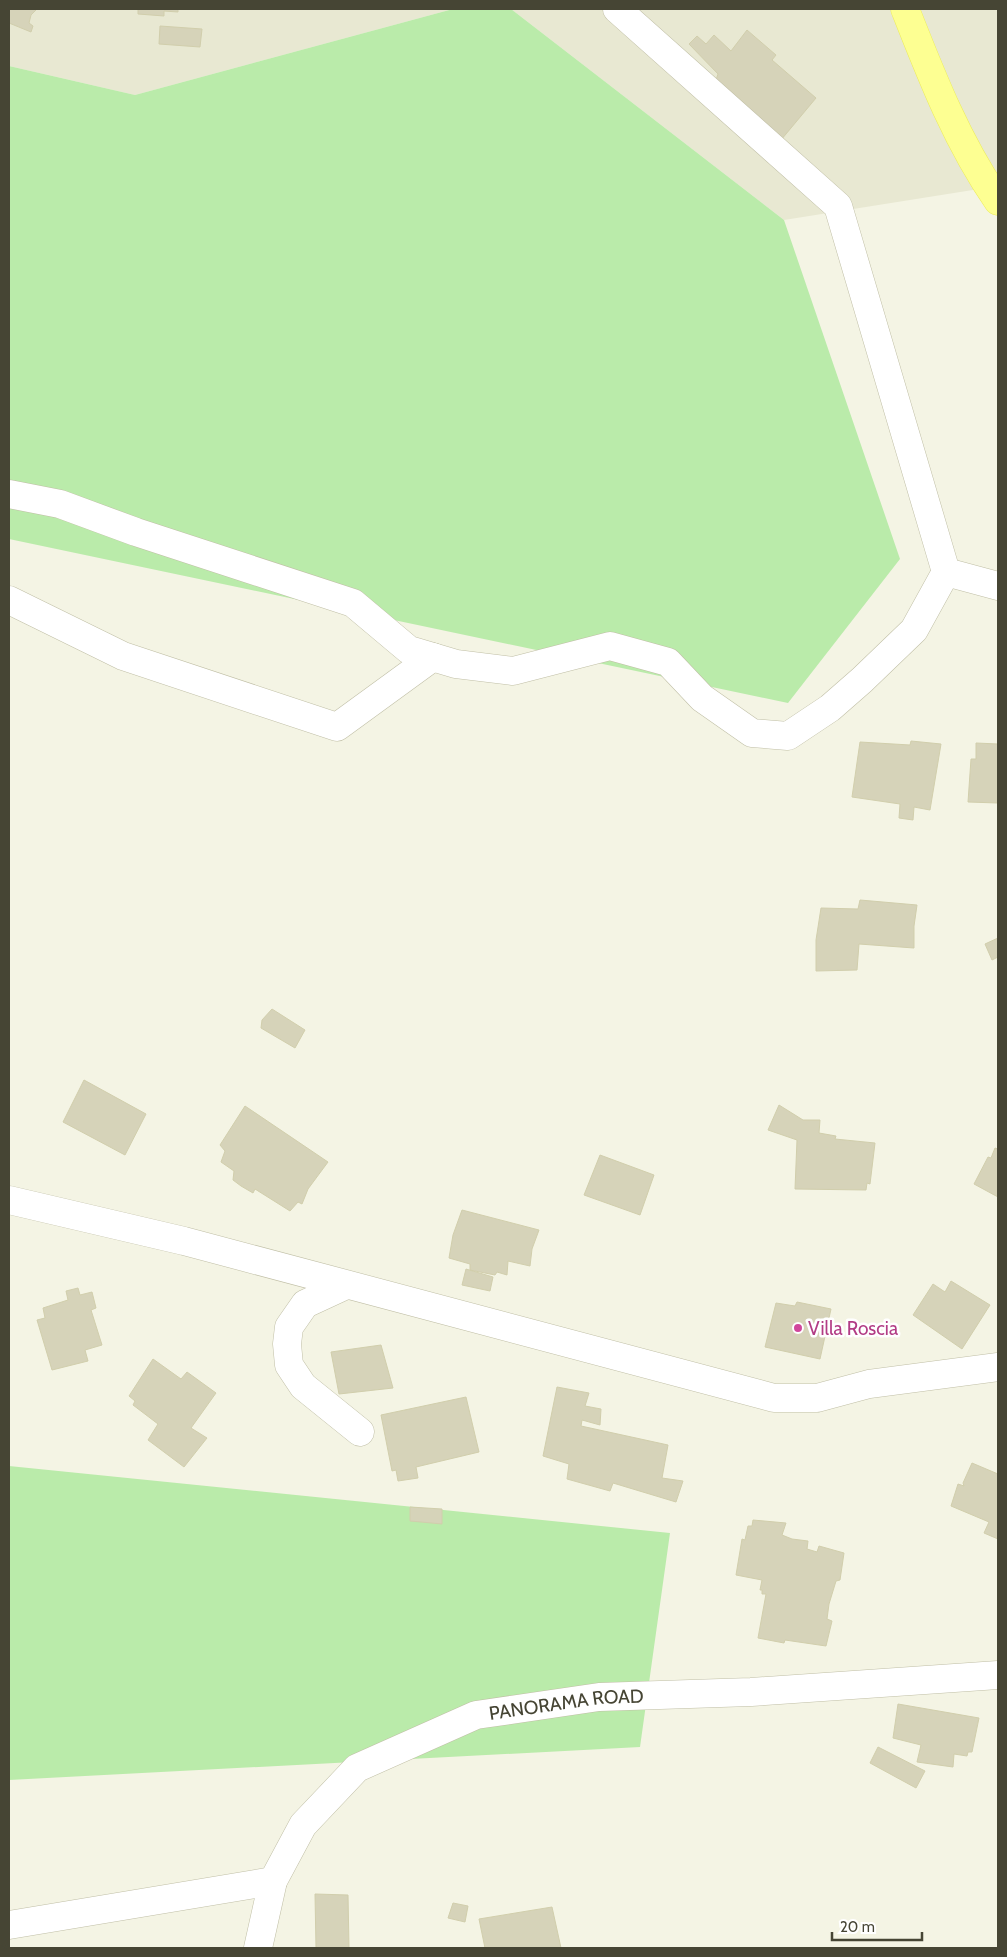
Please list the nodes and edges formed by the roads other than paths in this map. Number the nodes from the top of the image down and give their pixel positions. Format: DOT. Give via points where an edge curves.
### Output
graph roads {
  1 [pos="617,9"];
  2 [pos="905,9"];
  3 [pos="998,201"];
  4 [pos="9,494"];
  5 [pos="946,572"];
  6 [pos="998,586"];
  7 [pos="9,600"];
  8 [pos="433,657"];
  9 [pos="9,1200"];
  10 [pos="346,1285"];
  11 [pos="998,1367"];
  12 [pos="360,1432"];
  13 [pos="998,1675"];
  14 [pos="273,1881"];
  15 [pos="9,1925"];
  16 [pos="258,1948"];
  1 -- 5 [label="street" via="838,206"];
  2 -- 3 [label="main road" via="939,95"];
  4 -- 8 [label="street" via="60,504 353,603 409,650"];
  5 -- 6 [label="street"];
  5 -- 8 [label="street" via="914,630 830,708 788,736 752,733 702,698 668,662 610,646 513,671 456,664"];
  7 -- 8 [label="street" via="123,656 337,727"];
  9 -- 10 [label="street"];
  10 -- 11 [label="street" via="774,1398 817,1398 869,1384"];
  10 -- 12 [label="street" via="305,1304 289,1327 288,1358 303,1386"];
  13 -- 14 [label="street, PANORAMA ROAD" via="751,1692 599,1697 476,1715 357,1768 303,1825"];
  14 -- 15 [label="street"];
  14 -- 16 [label="street, PANORAMA ROAD"];
}
